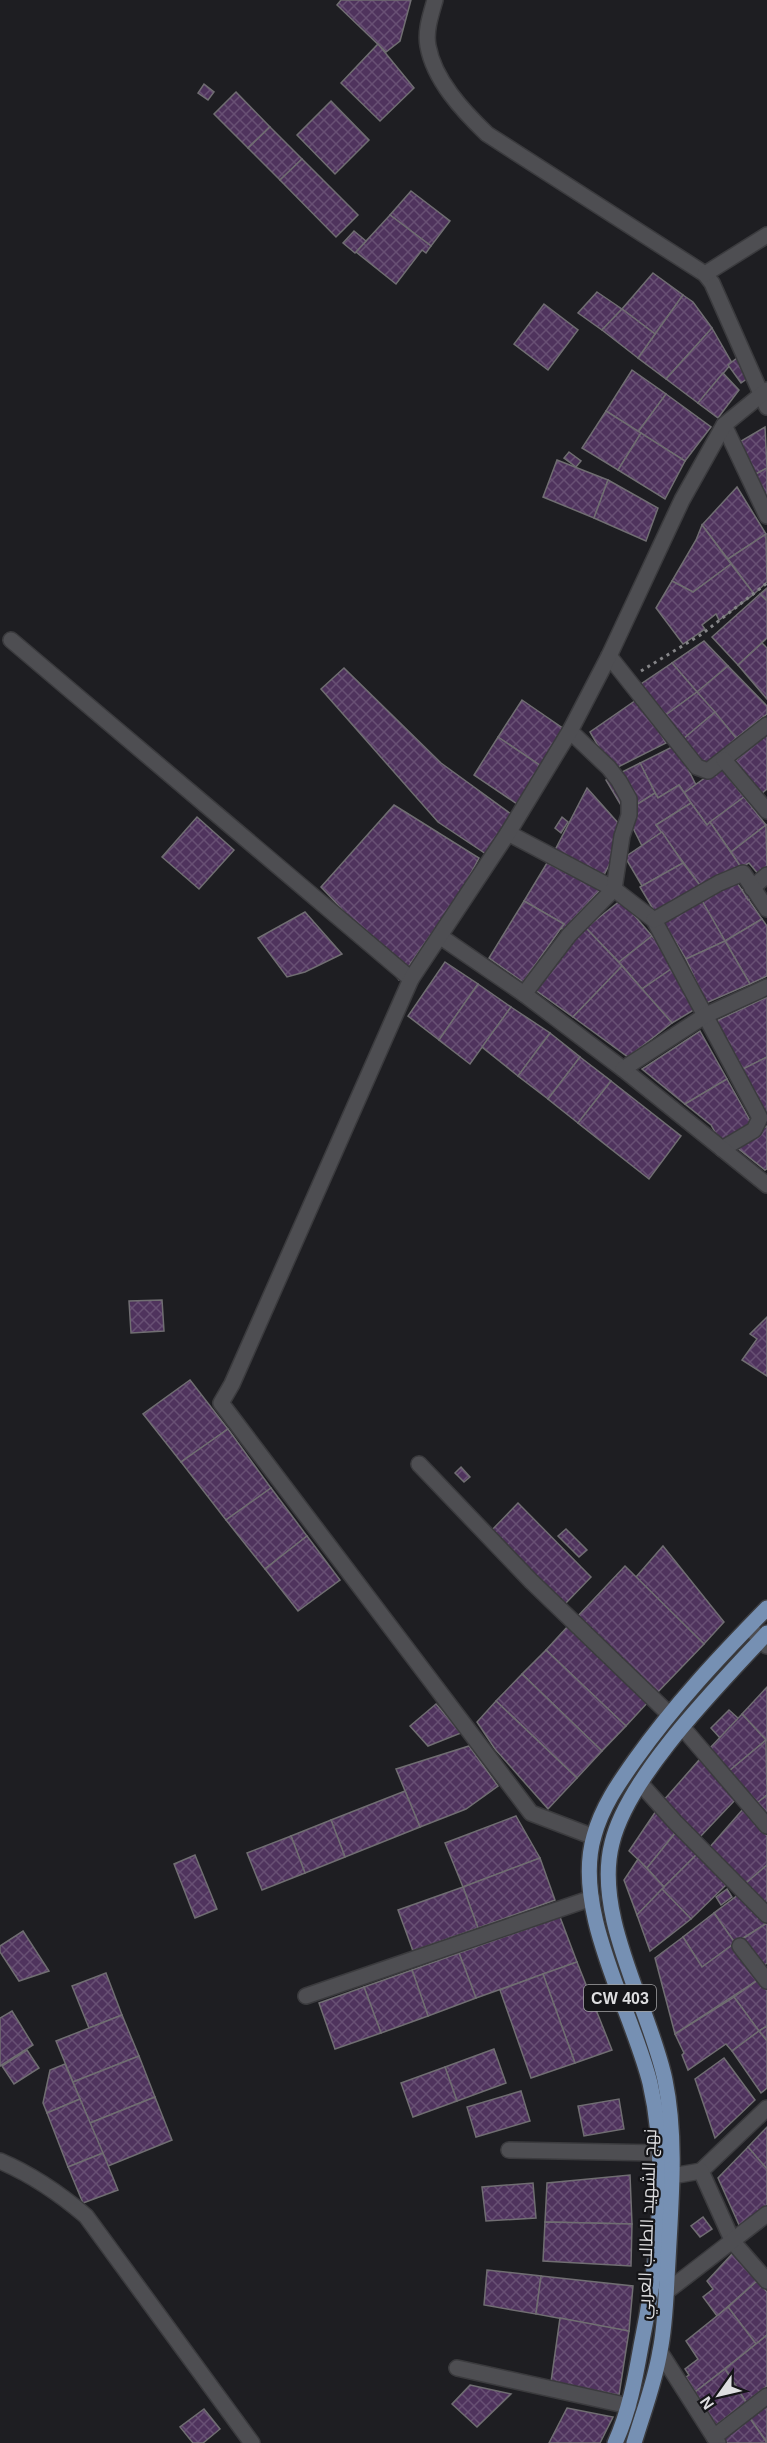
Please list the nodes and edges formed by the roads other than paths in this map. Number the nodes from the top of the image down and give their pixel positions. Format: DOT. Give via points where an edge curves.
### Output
graph roads {
  1 [pos="435,0"];
  2 [pos="767,235"];
  3 [pos="705,274"];
  4 [pos="765,397"];
  5 [pos="724,425"];
  6 [pos="767,516"];
  7 [pos="11,640"];
  8 [pos="609,656"];
  9 [pos="767,725"];
  10 [pos="570,732"];
  11 [pos="724,760"];
  12 [pos="767,811"];
  13 [pos="508,833"];
  14 [pos="767,875"];
  15 [pos="752,888"];
  16 [pos="614,889"];
  17 [pos="767,909"];
  18 [pos="654,920"];
  19 [pos="441,937"];
  20 [pos="411,979"];
  21 [pos="767,987"];
  22 [pos="524,994"];
  23 [pos="706,1015"];
  24 [pos="623,1069"];
  25 [pos="722,1149"];
  26 [pos="767,1185"];
  27 [pos="419,1464"];
  28 [pos="767,1608"];
  29 [pos="748,1627"];
  30 [pos="765,1640"];
  31 [pos="669,1714"];
  32 [pos="683,1728"];
  33 [pos="640,1783"];
  34 [pos="767,1826"];
  35 [pos="594,1837"];
  36 [pos="592,1898"];
  37 [pos="767,1915"];
  38 [pos="740,1946"];
  39 [pos="767,1981"];
  40 [pos="635,1987"];
  41 [pos="617,1992"];
  42 [pos="306,1996"];
  43 [pos="767,2108"];
  44 [pos="509,2150"];
  45 [pos="658,2153"];
  46 [pos="0,2161"];
  47 [pos="701,2171"];
  48 [pos="672,2176"];
  49 [pos="767,2214"];
  50 [pos="664,2226"];
  51 [pos="733,2242"];
  52 [pos="767,2281"];
  53 [pos="666,2292"];
  54 [pos="660,2352"];
  55 [pos="457,2368"];
  56 [pos="767,2396"];
  57 [pos="630,2406"];
  58 [pos="716,2440"];
  59 [pos="252,2443"];
  60 [pos="615,2443"];
  61 [pos="634,2443"];
  1 -- 3 [label="street" via="427,45 435,67 470,117 487,134"];
  2 -- 3 [label="street"];
  3 -- 4 [label="street"];
  4 -- 5 [label="street"];
  5 -- 6 [label="street"];
  5 -- 8 [label="street" via="682,500"];
  7 -- 20 [label="street"];
  8 -- 10 [label="street"];
  8 -- 11 [label="street" via="697,766 708,771"];
  9 -- 11 [label="street"];
  10 -- 13 [label="street"];
  10 -- 16 [label="street" via="609,768 629,799"];
  11 -- 12 [label="street"];
  13 -- 16 [label="street"];
  13 -- 19 [label="street"];
  14 -- 15 [label="street"];
  15 -- 17 [label="street"];
  15 -- 18 [label="street" via="743,873"];
  16 -- 18 [label="street"];
  16 -- 22 [label="street" via="569,935"];
  18 -- 23 [label="street"];
  19 -- 20 [label="street"];
  19 -- 22 [label="street"];
  20 -- 35 [label="street" via="221,1404 531,1812"];
  21 -- 23 [label="street"];
  22 -- 24 [label="street"];
  23 -- 24 [label="street"];
  23 -- 25 [label="street" via="760,1118 754,1130"];
  24 -- 25 [label="street"];
  25 -- 26 [label="street"];
  27 -- 31 [label="street" via="531,1581"];
  28 -- 29 [label="main road, نهج الشهيد الطالب العربي / CW 403"];
  29 -- 30 [label="street"];
  29 -- 31 [label="main road, نهج الشهيد الطالب العربي / CW 403"];
  30 -- 32 [label="main road, نهج الشهيد الطالب العربي / CW 403"];
  31 -- 35 [label="main road, نهج الشهيد الطالب العربي / CW 403" via="605,1806"];
  32 -- 33 [label="main road, نهج الشهيد الطالب العربي / CW 403"];
  32 -- 34 [label="street"];
  33 -- 37 [label="street"];
  33 -- 40 [label="main road, نهج الشهيد الطالب العربي / CW 403" via="618,1825 608,1865 620,1942"];
  35 -- 36 [label="main road, نهج الشهيد الطالب العربي / CW 403" via="589,1875"];
  36 -- 41 [label="main road, نهج الشهيد الطالب العربي / CW 403"];
  36 -- 42 [label="street"];
  38 -- 39 [label="street"];
  40 -- 41 [label="main road"];
  40 -- 48 [label="main road, نهج الشهيد الطالب العربي / CW 403" via="666,2083"];
  41 -- 45 [label="main road, نهج الشهيد الطالب العربي / CW 403" via="650,2084"];
  43 -- 47 [label="street"];
  44 -- 45 [label="street"];
  45 -- 50 [label="main road, نهج الشهيد الطالب العربي / CW 403"];
  46 -- 59 [label="street" via="52,2188 87,2216"];
  47 -- 48 [label="street"];
  47 -- 51 [label="street"];
  48 -- 50 [label="main road, نهج الشهيد الطالب العربي / CW 403"];
  49 -- 51 [label="street"];
  50 -- 53 [label="main road, نهج الشهيد الطالب العربي / CW 403"];
  50 -- 57 [label="main road, نهج الشهيد الطالب العربي / CW 403"];
  51 -- 52 [label="street"];
  51 -- 53 [label="street"];
  53 -- 54 [label="main road, نهج الشهيد الطالب العربي / CW 403"];
  54 -- 58 [label="street"];
  54 -- 61 [label="main road, نهج الشهيد الطالب العربي / CW 403"];
  55 -- 57 [label="street"];
  56 -- 58 [label="street"];
  57 -- 60 [label="main road, نهج الشهيد الطالب العربي / CW 403"];
}
